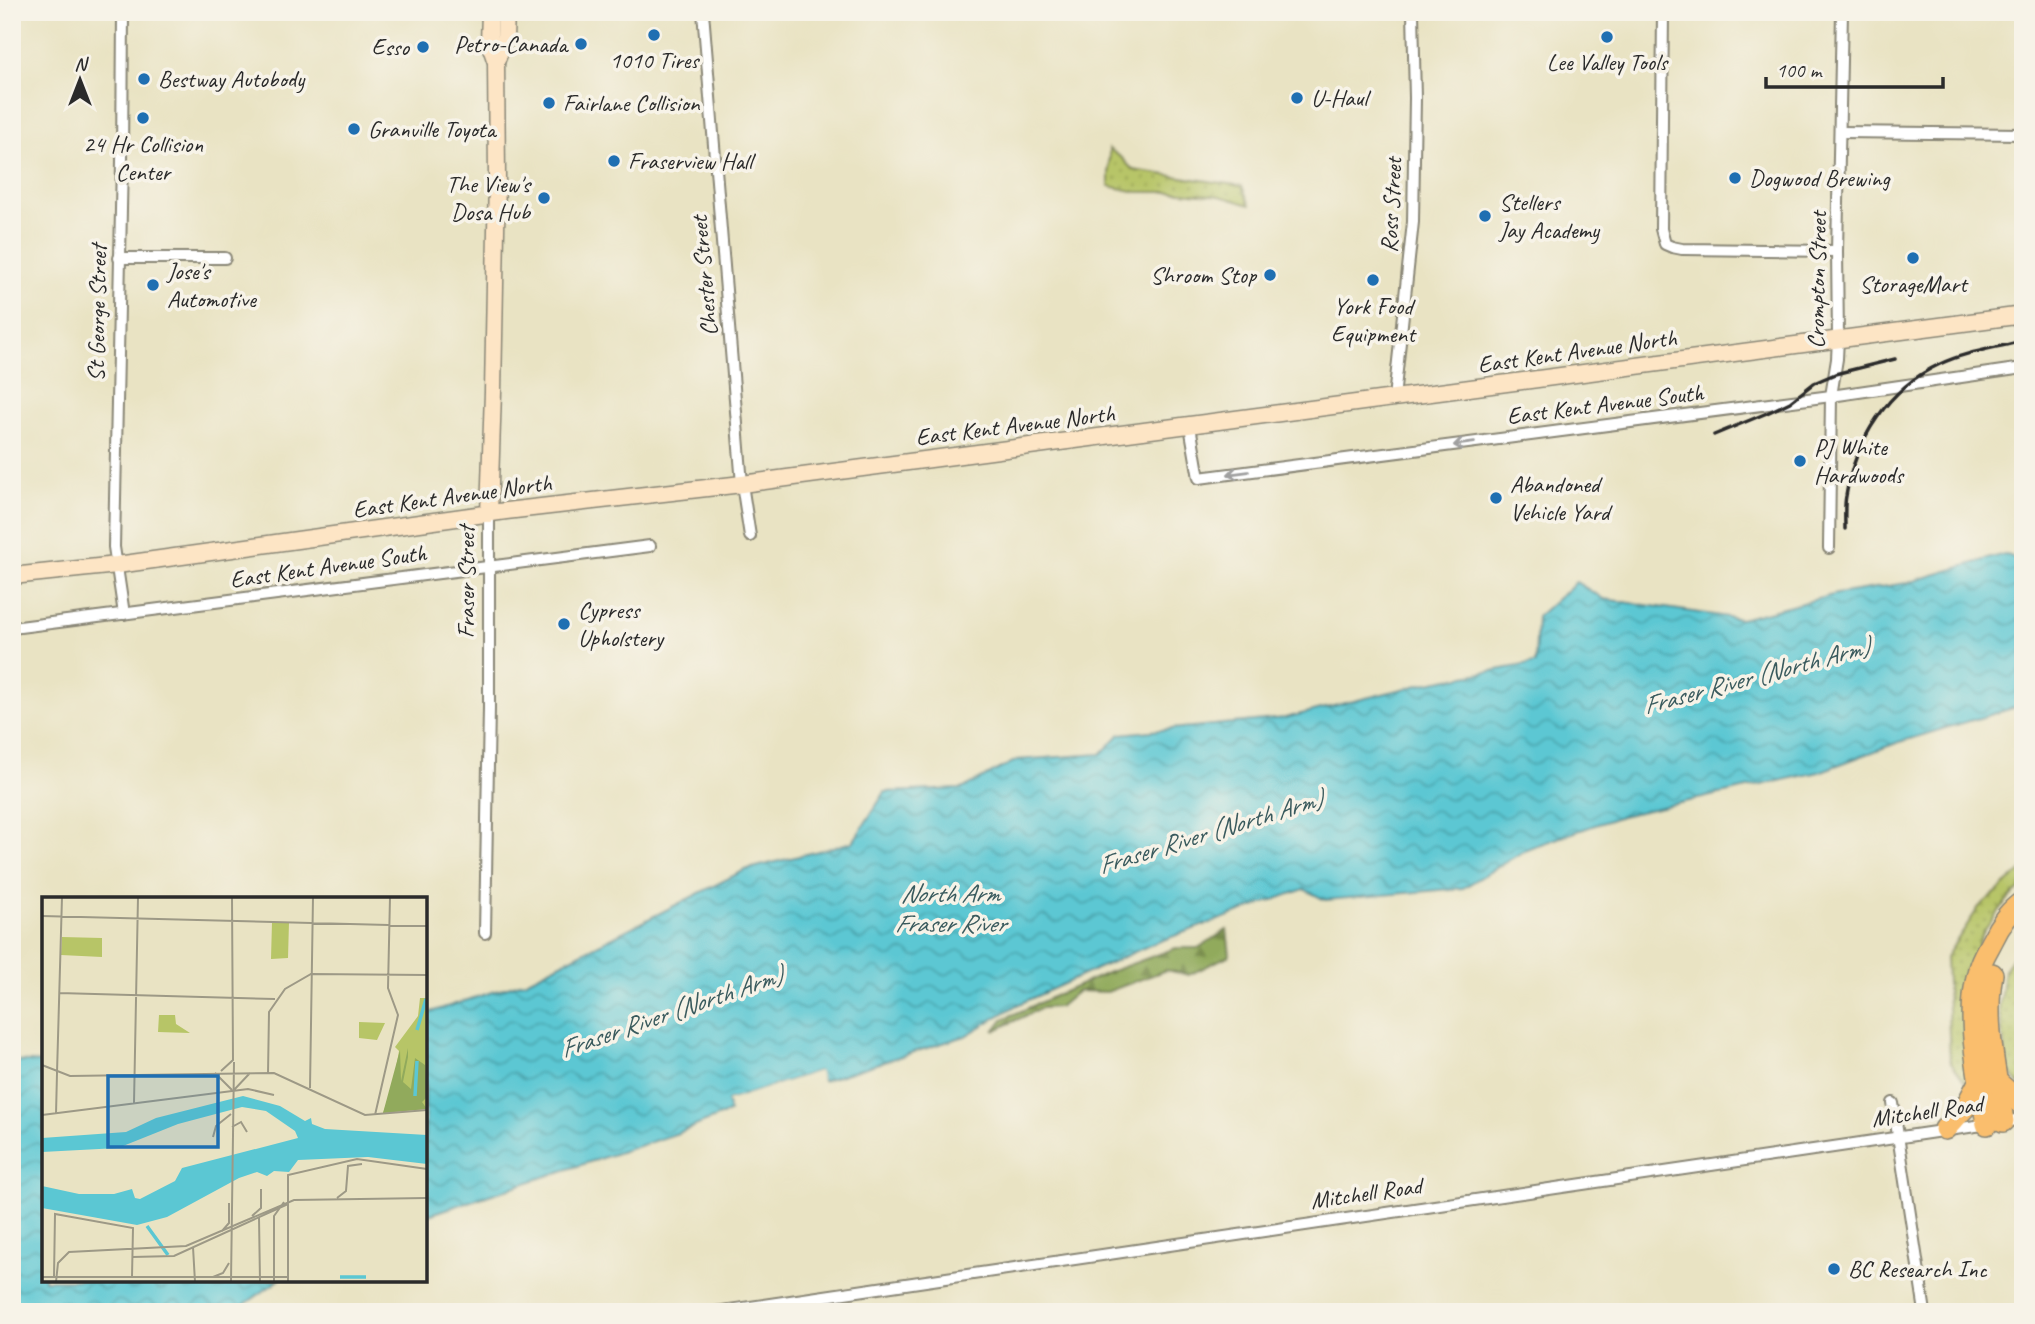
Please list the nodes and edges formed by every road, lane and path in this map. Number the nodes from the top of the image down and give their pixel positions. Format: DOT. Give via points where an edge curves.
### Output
graph roads {
  1 [pos="123,12"];
  2 [pos="490,12"];
  3 [pos="506,12"];
  4 [pos="703,12"];
  5 [pos="1413,12"];
  6 [pos="1663,12"];
  7 [pos="1842,12"];
  8 [pos="496,62"];
  9 [pos="1840,132"];
  10 [pos="2023,134"];
  11 [pos="1837,251"];
  12 [pos="119,258"];
  13 [pos="225,258"];
  14 [pos="2023,315"];
  15 [pos="1838,338"];
  16 [pos="2023,368"];
  17 [pos="1831,396"];
  18 [pos="1394,398"];
  19 [pos="1191,426"];
  20 [pos="742,484"];
  21 [pos="489,514"];
  22 [pos="750,536"];
  23 [pos="650,546"];
  24 [pos="1829,548"];
  25 [pos="117,565"];
  26 [pos="488,565"];
  27 [pos="12,576"];
  28 [pos="124,614"];
  29 [pos="12,628"];
  30 [pos="2023,902"];
  31 [pos="2023,920"];
  32 [pos="485,933"];
  33 [pos="1989,1082"];
  34 [pos="1893,1103"];
  35 [pos="2023,1105"];
  36 [pos="2004,1121"];
  37 [pos="1945,1129"];
  38 [pos="1898,1137"];
  39 [pos="716,1312"];
  40 [pos="1925,1312"];
  1 -- 12 [label="street, St George Street"];
  2 -- 8 [label="street, Fraser Street" via="489,42"];
  3 -- 8 [label="street, Fraser Street" via="505,39"];
  4 -- 20 [label="street, Chester Street"];
  5 -- 18 [label="street, Ross Street" via="1413,222"];
  6 -- 11 [label="street" via="1661,229 1665,244 1682,249"];
  7 -- 9 [label="street, Crompton Street"];
  8 -- 21 [label="street, Fraser Street"];
  9 -- 10 [label="street"];
  9 -- 11 [label="street, Crompton Street"];
  11 -- 15 [label="street, Crompton Street"];
  12 -- 13 [label="street"];
  12 -- 25 [label="street, St George Street"];
  14 -- 15 [label="street, East Kent Avenue North"];
  15 -- 17 [label="street, Crompton Street"];
  15 -- 18 [label="street, East Kent Avenue North"];
  16 -- 17 [label="street, East Kent Avenue South"];
  17 -- 19 [label="street, East Kent Avenue South, one-way" via="1198,474"];
  17 -- 24 [label="street, Crompton Street"];
  18 -- 19 [label="street, East Kent Avenue North"];
  19 -- 20 [label="street, East Kent Avenue North"];
  20 -- 21 [label="street, East Kent Avenue North"];
  20 -- 22 [label="street, Chester Street"];
  21 -- 25 [label="street, East Kent Avenue North"];
  21 -- 26 [label="street, Fraser Street"];
  23 -- 26 [label="street, East Kent Avenue South"];
  25 -- 27 [label="street, East Kent Avenue North"];
  25 -- 28 [label="street, St George Street"];
  26 -- 28 [label="street, East Kent Avenue South"];
  26 -- 32 [label="street, Fraser Street"];
  28 -- 29 [label="street, East Kent Avenue South"];
  30 -- 33 [label="highway" via="1997,929 1979,967 1972,1007"];
  31 -- 33 [label="highway" via="1992,972"];
  33 -- 35 [label="highway"];
  33 -- 36 [label="highway"];
  33 -- 37 [label="highway"];
  34 -- 38 [label="street"];
  36 -- 37 [label="street, Mitchell Road"];
  37 -- 38 [label="street, Mitchell Road"];
  38 -- 39 [label="street, Mitchell Road"];
  38 -- 40 [label="street"];
}
